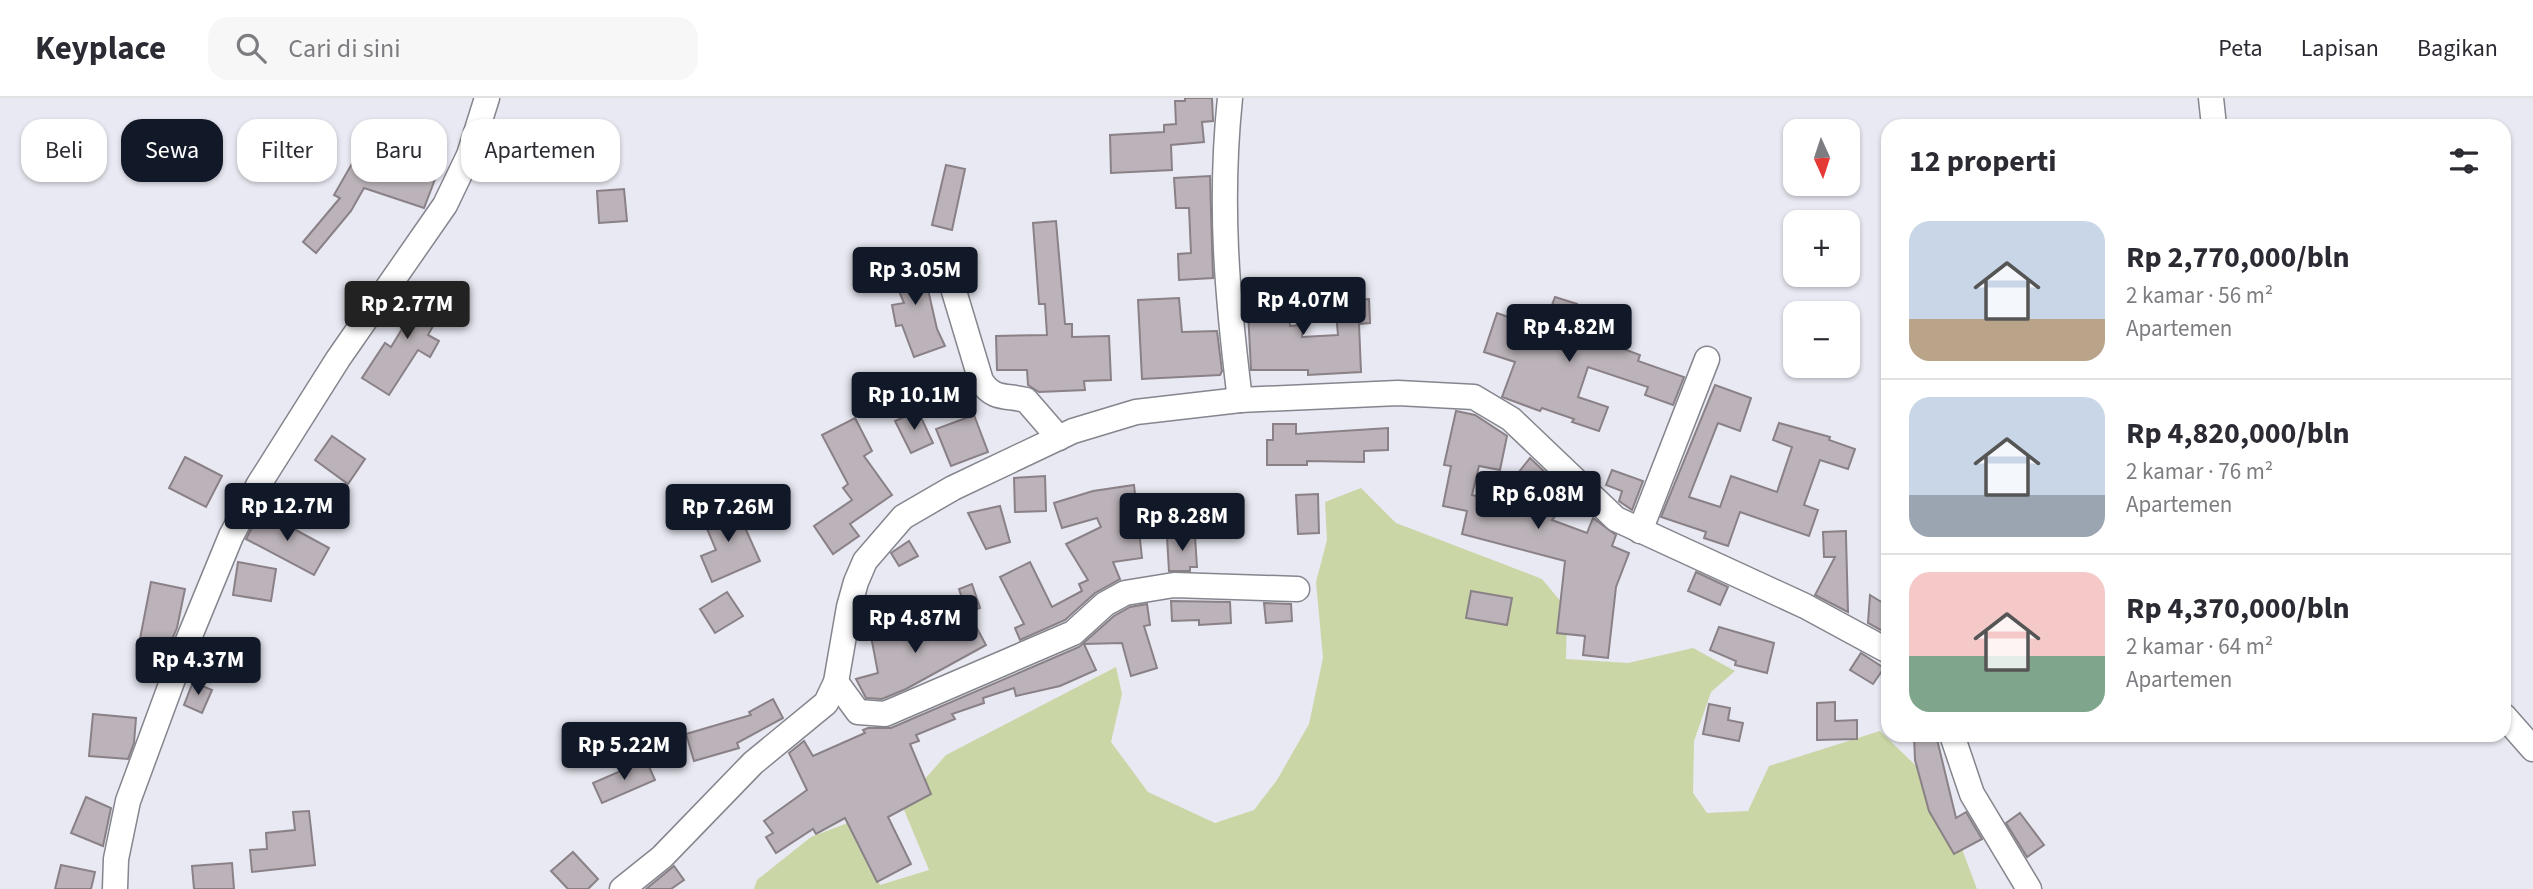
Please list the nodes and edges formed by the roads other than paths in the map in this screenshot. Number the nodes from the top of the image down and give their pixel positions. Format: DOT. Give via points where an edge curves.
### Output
graph roads {
  1 [pos="487,98"];
  2 [pos="1230,98"];
  3 [pos="2211,98"];
  4 [pos="2213,119"];
  5 [pos="947,268"];
  6 [pos="1707,359"];
  7 [pos="1240,400"];
  8 [pos="1059,438"];
  9 [pos="1640,530"];
  10 [pos="1297,589"];
  11 [pos="1881,647"];
  12 [pos="836,682"];
  13 [pos="2511,724"];
  14 [pos="1954,742"];
  15 [pos="2533,749"];
  16 [pos="115,889"];
  17 [pos="622,889"];
  18 [pos="2029,889"];
  1 -- 16 [label="street" via="469,155 444,205 338,359 231,536 128,802"];
  2 -- 7 [label="street" via="1224,269"];
  3 -- 4 [label="street"];
  5 -- 8 [label="street" via="987,391 1026,400"];
  6 -- 9 [label="street"];
  7 -- 8 [label="street" via="1136,412"];
  7 -- 9 [label="street" via="1398,393 1474,397 1511,419 1608,513"];
  8 -- 12 [label="street" via="926,502 882,539 856,582"];
  9 -- 11 [label="street" via="1772,590"];
  10 -- 12 [label="street" via="1174,585 1125,593 1073,633 885,714 858,712"];
  12 -- 17 [label="street" via="826,703 753,763 662,857"];
  13 -- 15 [label="street"];
  14 -- 18 [label="street" via="1972,794"];
}
